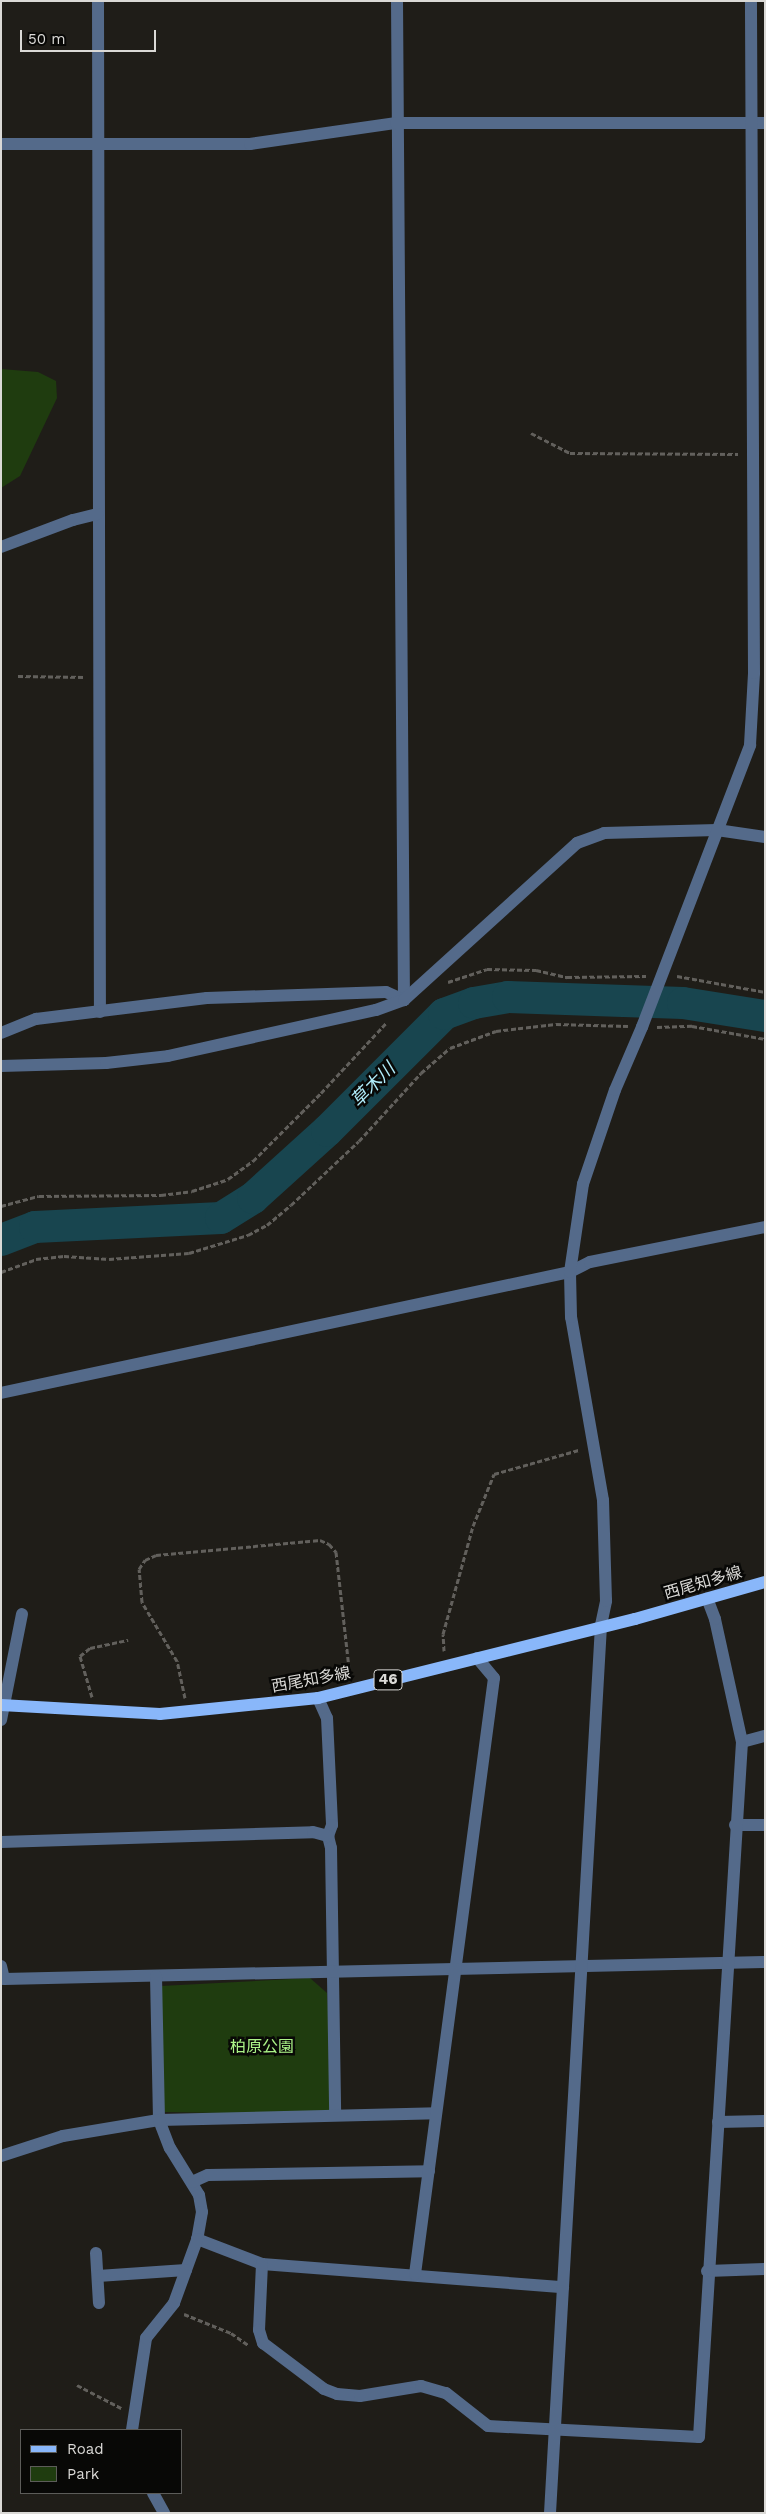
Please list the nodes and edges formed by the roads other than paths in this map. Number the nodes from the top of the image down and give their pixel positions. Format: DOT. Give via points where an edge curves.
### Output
graph roads {
  1 [pos="98,1"];
  2 [pos="398,1"];
  3 [pos="751,1"];
  4 [pos="396,123"];
  5 [pos="752,123"];
  6 [pos="765,123"];
  7 [pos="1,144"];
  8 [pos="99,144"];
  9 [pos="97,514"];
  10 [pos="1,547"];
  11 [pos="760,673"];
  12 [pos="717,830"];
  13 [pos="765,837"];
  14 [pos="404,1000"];
  15 [pos="100,1012"];
  16 [pos="1,1033"];
  17 [pos="1,1066"];
  18 [pos="765,1227"];
  19 [pos="570,1272"];
  20 [pos="1,1393"];
  21 [pos="765,1582"];
  22 [pos="707,1598"];
  23 [pos="22,1614"];
  24 [pos="601,1625"];
  25 [pos="477,1658"];
  26 [pos="318,1698"];
  27 [pos="2,1705"];
  28 [pos="1,1720"];
  29 [pos="765,1736"];
  30 [pos="742,1742"];
  31 [pos="735,1825"];
  32 [pos="765,1825"];
  33 [pos="328,1836"];
  34 [pos="1,1842"];
  35 [pos="765,1962"];
  36 [pos="726,1963"];
  37 [pos="1,1966"];
  38 [pos="582,1968"];
  39 [pos="333,1971"];
  40 [pos="455,1972"];
  41 [pos="156,1976"];
  42 [pos="436,2113"];
  43 [pos="335,2115"];
  44 [pos="159,2120"];
  45 [pos="765,2121"];
  46 [pos="718,2122"];
  47 [pos="1,2156"];
  48 [pos="429,2172"];
  49 [pos="192,2182"];
  50 [pos="197,2238"];
  51 [pos="96,2253"];
  52 [pos="262,2264"];
  53 [pos="765,2269"];
  54 [pos="186,2270"];
  55 [pos="707,2270"];
  56 [pos="415,2274"];
  57 [pos="98,2276"];
  58 [pos="563,2286"];
  59 [pos="99,2303"];
  60 [pos="132,2429"];
  61 [pos="554,2430"];
  62 [pos="154,2494"];
  63 [pos="164,2513"];
  64 [pos="550,2513"];
  1 -- 8 [label="street"];
  2 -- 4 [label="street"];
  3 -- 5 [label="street"];
  4 -- 5 [label="street"];
  4 -- 8 [label="street" via="250,144"];
  4 -- 14 [label="street"];
  5 -- 6 [label="street"];
  5 -- 11 [label="street" via="754,454"];
  7 -- 8 [label="street"];
  8 -- 9 [label="street"];
  9 -- 10 [label="street"];
  9 -- 15 [label="street" via="101,677"];
  11 -- 12 [label="street" via="750,745"];
  12 -- 13 [label="street"];
  12 -- 14 [label="street" via="604,833 577,843"];
  12 -- 19 [label="street" via="614,1090 583,1184"];
  14 -- 15 [label="street" via="386,992 315,993 207,998"];
  14 -- 17 [label="street" via="316,1025 168,1056 106,1063"];
  15 -- 16 [label="street" via="36,1018"];
  18 -- 19 [label="street" via="590,1262"];
  19 -- 20 [label="street"];
  19 -- 24 [label="street" via="571,1316 603,1500 606,1601"];
  21 -- 22 [label="main road, 西尾知多線 / 46"];
  22 -- 24 [label="main road, 西尾知多線 / 46"];
  22 -- 30 [label="street" via="715,1619"];
  23 -- 27 [label="street" via="10,1688"];
  24 -- 25 [label="main road, 西尾知多線 / 46"];
  24 -- 38 [label="street"];
  25 -- 26 [label="main road, 西尾知多線 / 46"];
  25 -- 40 [label="street" via="494,1678"];
  26 -- 27 [label="main road, 西尾知多線 / 46" via="186,1713 91,1712"];
  26 -- 33 [label="street" via="327,1718 332,1825"];
  27 -- 28 [label="street"];
  29 -- 30 [label="street"];
  30 -- 31 [label="street"];
  31 -- 32 [label="street"];
  31 -- 36 [label="street"];
  33 -- 34 [label="street" via="313,1832"];
  33 -- 39 [label="street" via="331,1848"];
  35 -- 36 [label="street"];
  36 -- 38 [label="street"];
  36 -- 46 [label="street"];
  37 -- 41 [label="street" via="4,1979"];
  38 -- 40 [label="street"];
  38 -- 58 [label="street"];
  39 -- 40 [label="street"];
  39 -- 41 [label="street"];
  39 -- 43 [label="street"];
  40 -- 42 [label="street"];
  41 -- 44 [label="street"];
  42 -- 43 [label="street"];
  42 -- 48 [label="street"];
  43 -- 44 [label="street"];
  44 -- 47 [label="street" via="63,2136"];
  44 -- 49 [label="street" via="170,2148"];
  45 -- 46 [label="street"];
  46 -- 55 [label="street"];
  48 -- 49 [label="street" via="208,2175"];
  48 -- 56 [label="street"];
  49 -- 50 [label="street" via="199,2195 202,2212"];
  50 -- 52 [label="street"];
  50 -- 54 [label="street"];
  51 -- 57 [label="street"];
  52 -- 56 [label="street"];
  52 -- 61 [label="street" via="258,2330 263,2343 324,2389 360,2396 421,2386 434,2388 446,2393 488,2426"];
  53 -- 55 [label="street"];
  54 -- 57 [label="street"];
  54 -- 60 [label="street" via="170,2308 146,2338"];
  55 -- 61 [label="street" via="698,2437"];
  56 -- 58 [label="street"];
  57 -- 59 [label="street"];
  58 -- 61 [label="street"];
  61 -- 64 [label="street"];
  62 -- 63 [label="street"];
}
